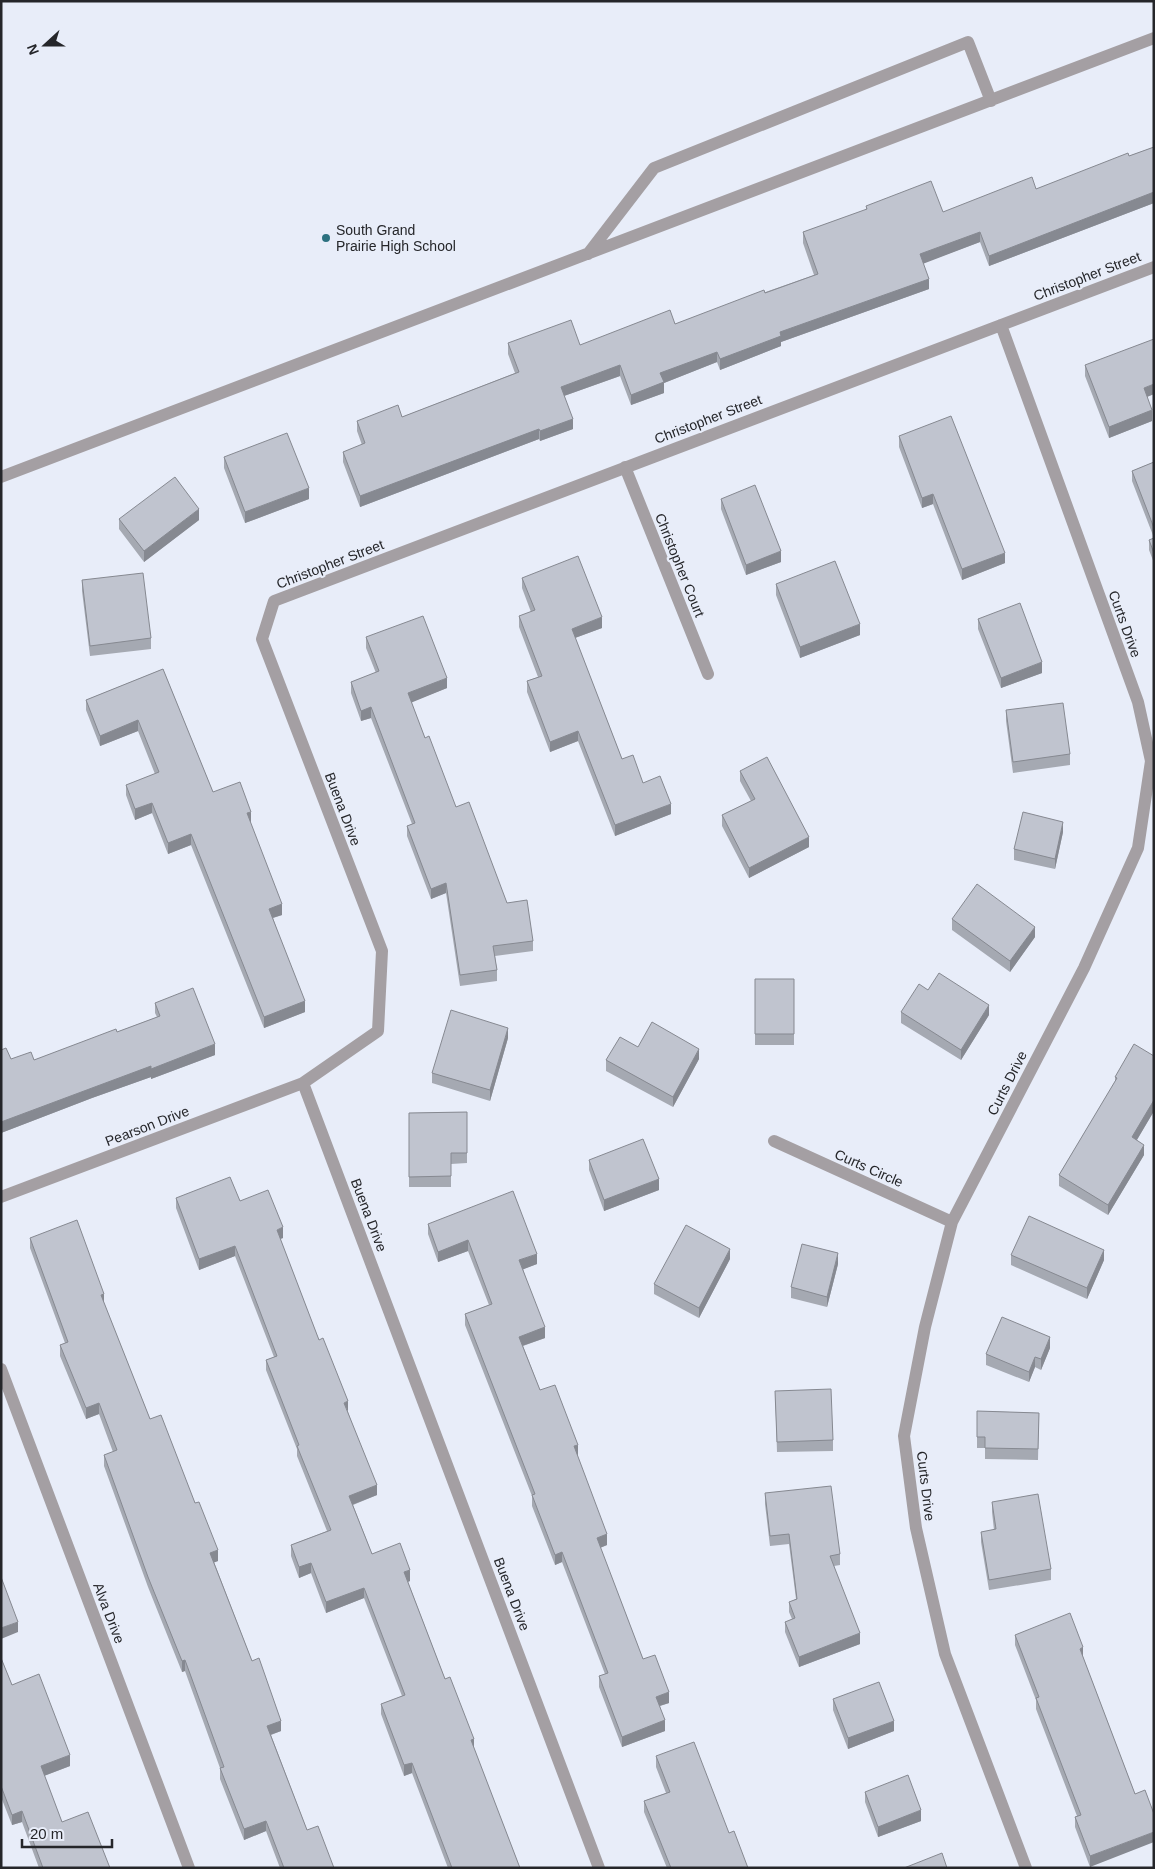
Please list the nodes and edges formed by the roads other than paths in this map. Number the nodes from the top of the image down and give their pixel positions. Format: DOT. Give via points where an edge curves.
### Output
graph roads {
  1 [pos="1154,38"];
  2 [pos="992,101"];
  3 [pos="587,254"];
  4 [pos="1154,267"];
  5 [pos="1001,325"];
  6 [pos="624,467"];
  7 [pos="1,477"];
  8 [pos="274,601"];
  9 [pos="708,674"];
  10 [pos="303,1083"];
  11 [pos="774,1141"];
  12 [pos="1,1197"];
  13 [pos="952,1222"];
  14 [pos="1,1369"];
  15 [pos="189,1868"];
  16 [pos="599,1868"];
  17 [pos="1026,1868"];
  1 -- 2 [label="street"];
  2 -- 3 [label="street"];
  2 -- 3 [label="street" via="968,42 654,168"];
  3 -- 7 [label="street"];
  4 -- 5 [label="street, Christopher Street"];
  5 -- 6 [label="street, Christopher Street"];
  5 -- 13 [label="street, Curts Drive" via="1138,702 1151,761 1138,848 1084,968"];
  6 -- 8 [label="street, Christopher Street"];
  6 -- 9 [label="street, Christopher Court"];
  8 -- 10 [label="street, Buena Drive" via="262,639 382,950 378,1031"];
  10 -- 12 [label="street, Pearson Drive"];
  10 -- 16 [label="street, Buena Drive"];
  11 -- 13 [label="street, Curts Circle"];
  13 -- 17 [label="street, Curts Drive" via="925,1327 904,1436 916,1528 945,1654"];
  14 -- 15 [label="street, Alva Drive"];
}
